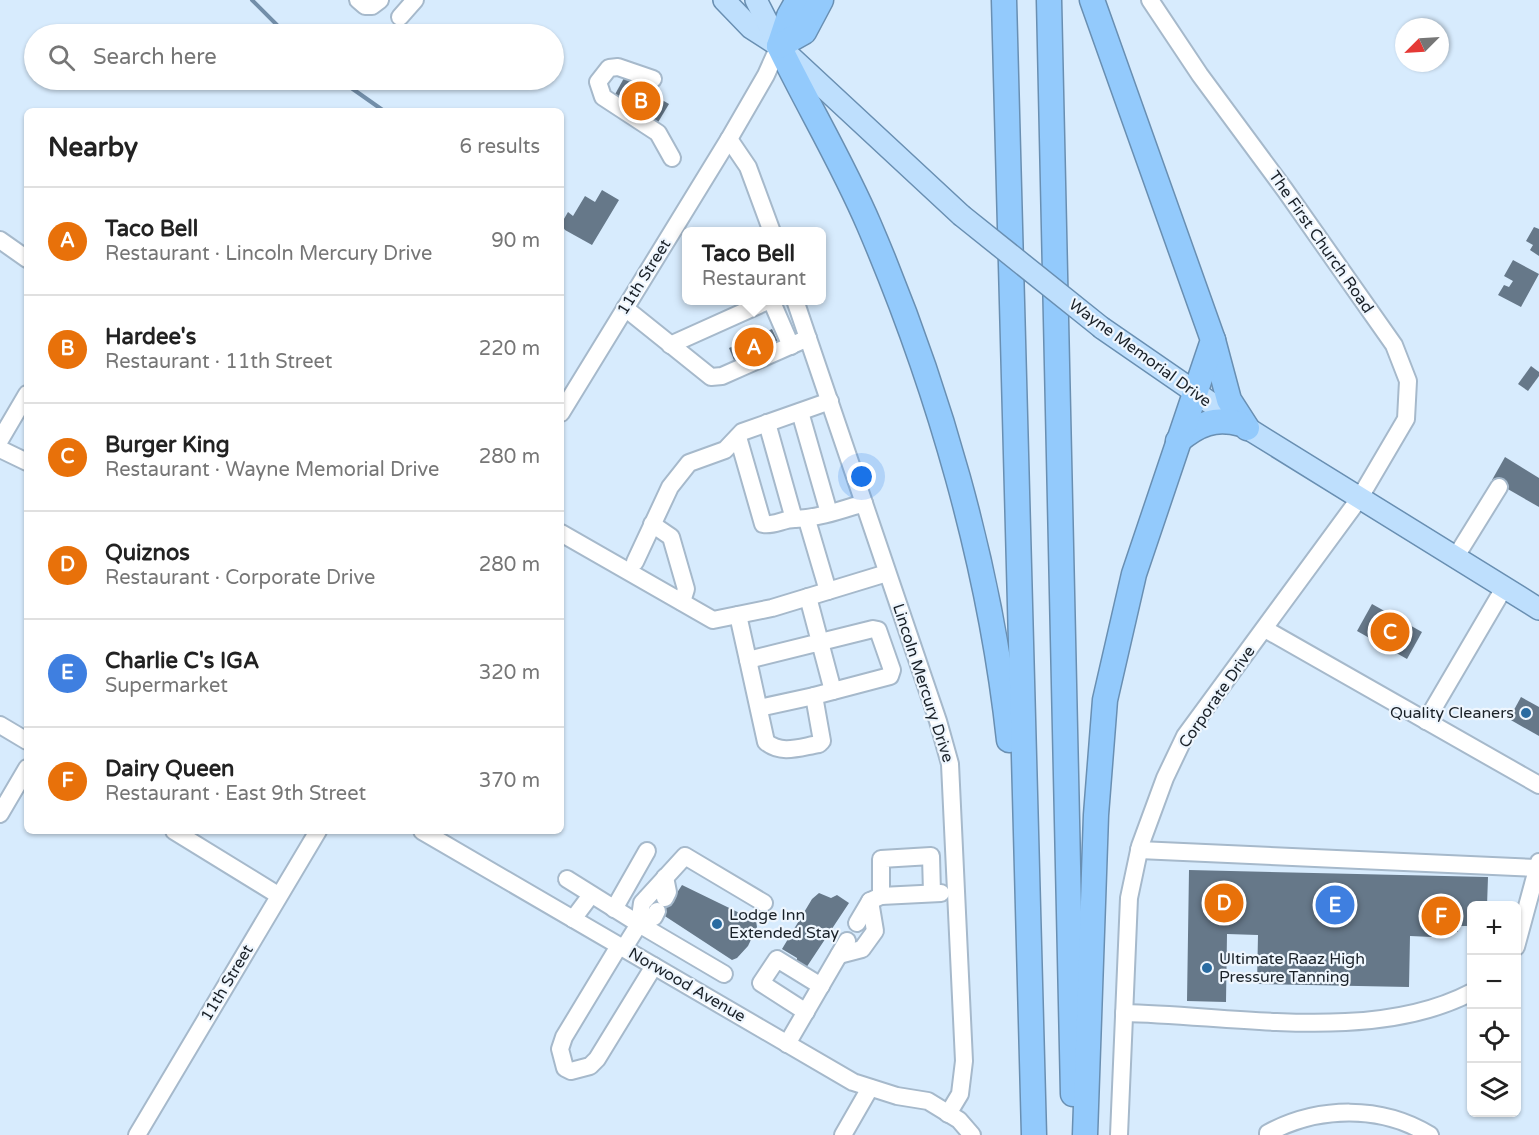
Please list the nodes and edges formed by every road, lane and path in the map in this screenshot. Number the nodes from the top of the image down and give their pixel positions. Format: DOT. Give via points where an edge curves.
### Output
graph roads {
  1 [pos="358,0"];
  2 [pos="380,0"];
  3 [pos="415,0"];
  4 [pos="724,0"];
  5 [pos="756,0"];
  6 [pos="798,0"];
  7 [pos="821,0"];
  8 [pos="996,0"];
  9 [pos="1004,0"];
  10 [pos="1049,0"];
  11 [pos="1092,0"];
  12 [pos="1150,0"];
  13 [pos="400,17"];
  14 [pos="779,46"];
  15 [pos="653,79"];
  16 [pos="1006,87"];
  17 [pos="729,139"];
  18 [pos="672,158"];
  19 [pos="770,227"];
  20 [pos="0,240"];
  21 [pos="24,257"];
  22 [pos="761,305"];
  23 [pos="772,305"];
  24 [pos="797,305"];
  25 [pos="625,308"];
  26 [pos="808,338"];
  27 [pos="1212,340"];
  28 [pos="791,346"];
  29 [pos="677,351"];
  30 [pos="566,393"];
  31 [pos="1194,393"];
  32 [pos="24,399"];
  33 [pos="830,401"];
  34 [pos="800,412"];
  35 [pos="767,423"];
  36 [pos="1244,426"];
  37 [pos="738,437"];
  38 [pos="0,440"];
  39 [pos="1178,441"];
  40 [pos="0,449"];
  41 [pos="24,461"];
  42 [pos="1499,487"];
  43 [pos="1359,499"];
  44 [pos="864,503"];
  45 [pos="829,513"];
  46 [pos="800,519"];
  47 [pos="652,524"];
  48 [pos="564,535"];
  49 [pos="1455,558"];
  50 [pos="635,562"];
  51 [pos="887,573"];
  52 [pos="1504,588"];
  53 [pos="828,591"];
  54 [pos="808,597"];
  55 [pos="682,602"];
  56 [pos="1539,609"];
  57 [pos="738,615"];
  58 [pos="1265,630"];
  59 [pos="821,642"];
  60 [pos="748,660"];
  61 [pos="833,691"];
  62 [pos="814,696"];
  63 [pos="759,708"];
  64 [pos="1426,721"];
  65 [pos="0,725"];
  66 [pos="24,739"];
  67 [pos="24,773"];
  68 [pos="1539,785"];
  69 [pos="0,814"];
  70 [pos="179,834"];
  71 [pos="316,834"];
  72 [pos="427,834"];
  73 [pos="1139,850"];
  74 [pos="647,851"];
  75 [pos="1538,867"];
  76 [pos="665,877"];
  77 [pos="567,879"];
  78 [pos="956,892"];
  79 [pos="932,893"];
  80 [pos="278,895"];
  81 [pos="591,895"];
  82 [pos="876,899"];
  83 [pos="764,903"];
  84 [pos="614,909"];
  85 [pos="1028,910"];
  86 [pos="573,919"];
  87 [pos="857,923"];
  88 [pos="639,924"];
  89 [pos="1521,931"];
  90 [pos="621,947"];
  91 [pos="654,966"];
  92 [pos="724,974"];
  93 [pos="821,986"];
  94 [pos="1467,994"];
  95 [pos="806,1012"];
  96 [pos="1124,1013"];
  97 [pos="787,1044"];
  98 [pos="870,1088"];
  99 [pos="954,1117"];
  100 [pos="1268,1134"];
  101 [pos="137,1135"];
  102 [pos="843,1135"];
  103 [pos="972,1135"];
  104 [pos="1034,1135"];
  105 [pos="1073,1135"];
  106 [pos="1085,1135"];
  107 [pos="1119,1135"];
  108 [pos="1430,1135"];
  1 -- 2 [label="street" via="365,6"];
  3 -- 13 [label="street"];
  4 -- 14 [label="main road, Wayne Memorial Drive" via="751,28"];
  5 -- 14 [label="main road, Wayne Memorial Drive"];
  6 -- 14 [label="highway"];
  7 -- 14 [label="highway" via="804,32"];
  8 -- 16 [label="highway"];
  9 -- 16 [label="highway"];
  10 -- 105 [label="highway"];
  11 -- 27 [label="highway"];
  12 -- 43 [label="street, The First Church Road" via="1394,345 1408,381 1406,419"];
  14 -- 17 [label="street, 11th Street"];
  14 -- 31 [label="main road, Wayne Memorial Drive, bridge" via="961,215 1102,328"];
  14 -- 85 [label="highway" via="868,222 915,339 959,480 1003,679"];
  15 -- 18 [label="street" via="618,67 609,68 598,82 603,97 658,133"];
  16 -- 85 [label="highway"];
  17 -- 19 [label="street" via="748,167"];
  17 -- 25 [label="street, 11th Street"];
  20 -- 21 [label="street"];
  22 -- 29 [label="street"];
  23 -- 28 [label="street"];
  24 -- 26 [label="street, Lincoln Mercury Drive"];
  25 -- 29 [label="street"];
  25 -- 30 [label="street, 11th Street"];
  26 -- 28 [label="street"];
  26 -- 33 [label="street, Lincoln Mercury Drive"];
  27 -- 31 [label="highway"];
  27 -- 36 [label="highway" via="1228,400"];
  28 -- 29 [label="street" via="722,376 711,377"];
  31 -- 36 [label="main road, Wayne Memorial Drive"];
  31 -- 39 [label="highway"];
  32 -- 38 [label="street"];
  33 -- 34 [label="street"];
  33 -- 44 [label="street, Lincoln Mercury Drive"];
  34 -- 35 [label="street"];
  34 -- 45 [label="street"];
  35 -- 37 [label="street"];
  35 -- 46 [label="street"];
  36 -- 39 [label="highway" via="1228,421 1207,422"];
  36 -- 43 [label="main road, Wayne Memorial Drive"];
  37 -- 46 [label="street" via="763,524"];
  37 -- 47 [label="street" via="725,450 689,463 670,487"];
  39 -- 106 [label="highway" via="1134,574 1105,700 1096,815"];
  40 -- 41 [label="street"];
  42 -- 49 [label="street"];
  43 -- 49 [label="main road, Wayne Memorial Drive"];
  43 -- 58 [label="street, Corporate Drive"];
  44 -- 45 [label="street"];
  44 -- 51 [label="street, Lincoln Mercury Drive"];
  45 -- 46 [label="street"];
  46 -- 53 [label="street"];
  47 -- 50 [label="street"];
  47 -- 55 [label="street" via="671,537 686,589"];
  48 -- 55 [label="street"];
  49 -- 52 [label="main road, Wayne Memorial Drive"];
  51 -- 53 [label="street"];
  51 -- 78 [label="street, Lincoln Mercury Drive" via="950,764"];
  52 -- 56 [label="main road, Wayne Memorial Drive"];
  52 -- 64 [label="street"];
  53 -- 54 [label="street"];
  54 -- 57 [label="street"];
  54 -- 59 [label="street"];
  55 -- 57 [label="street" via="713,620"];
  57 -- 60 [label="street"];
  58 -- 64 [label="street"];
  58 -- 73 [label="street, Corporate Drive" via="1185,736"];
  59 -- 60 [label="street"];
  59 -- 61 [label="street"];
  59 -- 61 [label="street" via="878,630 892,670 885,678"];
  60 -- 63 [label="street"];
  61 -- 62 [label="street"];
  62 -- 63 [label="street"];
  62 -- 63 [label="street" via="822,741 819,744 775,749 766,742"];
  64 -- 68 [label="street"];
  65 -- 66 [label="street"];
  67 -- 69 [label="street"];
  70 -- 80 [label="street"];
  71 -- 80 [label="street, 11th Street"];
  72 -- 86 [label="street, Norwood Avenue"];
  73 -- 75 [label="street"];
  73 -- 96 [label="street, Corporate Drive" via="1129,898"];
  74 -- 84 [label="street"];
  75 -- 89 [label="street"];
  76 -- 83 [label="street" via="685,856"];
  76 -- 88 [label="street" via="642,903"];
  76 -- 88 [label="street" via="668,892 661,905 654,917"];
  77 -- 81 [label="street"];
  78 -- 79 [label="street"];
  78 -- 99 [label="street, Lincoln Mercury Drive" via="964,1061"];
  79 -- 82 [label="street"];
  79 -- 82 [label="street" via="931,856 881,859"];
  80 -- 101 [label="street, 11th Street"];
  81 -- 84 [label="street"];
  81 -- 86 [label="street"];
  82 -- 87 [label="street"];
  82 -- 93 [label="street" via="874,930 862,949 843,948"];
  84 -- 88 [label="street"];
  85 -- 104 [label="highway"];
  86 -- 90 [label="street, Norwood Avenue"];
  88 -- 90 [label="street"];
  88 -- 92 [label="street"];
  90 -- 91 [label="street, Norwood Avenue"];
  90 -- 91 [label="street" via="564,1037 560,1049 565,1068 571,1071 590,1066 597,1059"];
  91 -- 97 [label="street, Norwood Avenue"];
  93 -- 95 [label="street"];
  93 -- 95 [label="street" via="777,959 761,983"];
  94 -- 96 [label="street" via="1448,1004 1372,1022"];
  95 -- 97 [label="street"];
  96 -- 107 [label="street, Corporate Drive"];
  97 -- 98 [label="street, Norwood Avenue"];
  98 -- 99 [label="street, Norwood Avenue" via="928,1101"];
  98 -- 102 [label="street"];
  99 -- 103 [label="street"];
  100 -- 108 [label="street" via="1289,1122 1352,1110 1411,1123"];
}
